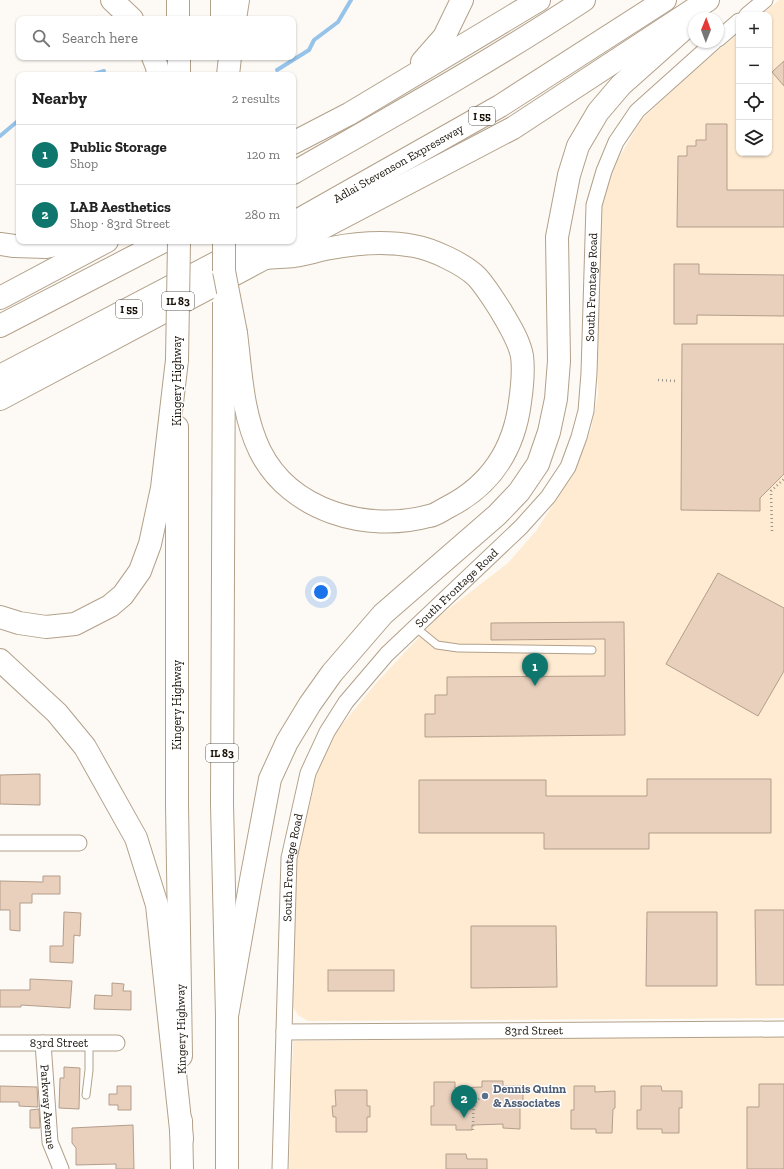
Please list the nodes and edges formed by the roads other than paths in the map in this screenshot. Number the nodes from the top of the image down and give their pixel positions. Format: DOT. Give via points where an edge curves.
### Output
graph roads {
  1 [pos="112,0"];
  2 [pos="178,0"];
  3 [pos="222,0"];
  4 [pos="238,0"];
  5 [pos="462,0"];
  6 [pos="539,0"];
  7 [pos="584,0"];
  8 [pos="665,0"];
  9 [pos="708,0"];
  10 [pos="717,0"];
  11 [pos="765,0"];
  12 [pos="703,12"];
  13 [pos="751,12"];
  14 [pos="129,16"];
  15 [pos="178,16"];
  16 [pos="222,16"];
  17 [pos="235,16"];
  18 [pos="736,24"];
  19 [pos="688,25"];
  20 [pos="724,34"];
  21 [pos="707,48"];
  22 [pos="154,60"];
  23 [pos="179,60"];
  24 [pos="222,60"];
  25 [pos="230,60"];
  26 [pos="158,72"];
  27 [pos="179,72"];
  28 [pos="223,72"];
  29 [pos="228,72"];
  30 [pos="349,114"];
  31 [pos="296,141"];
  32 [pos="296,171"];
  33 [pos="296,221"];
  34 [pos="296,233"];
  35 [pos="0,244"];
  36 [pos="60,244"];
  37 [pos="102,244"];
  38 [pos="169,244"];
  39 [pos="175,244"];
  40 [pos="224,244"];
  41 [pos="272,244"];
  42 [pos="262,249"];
  43 [pos="0,298"];
  44 [pos="0,326"];
  45 [pos="230,335"];
  46 [pos="177,360"];
  47 [pos="3,393"];
  48 [pos="0,617"];
  49 [pos="415,627"];
  50 [pos="592,650"];
  51 [pos="0,660"];
  52 [pos="0,842"];
  53 [pos="79,843"];
  54 [pos="227,1016"];
  55 [pos="784,1029"];
  56 [pos="284,1032"];
  57 [pos="0,1043"];
  58 [pos="43,1043"];
  59 [pos="89,1043"];
  60 [pos="117,1043"];
  61 [pos="86,1095"];
  62 [pos="182,1139"];
  63 [pos="60,1169"];
  64 [pos="182,1169"];
  65 [pos="227,1169"];
  66 [pos="280,1169"];
  1 -- 14 [label="main road"];
  2 -- 15 [label="main road"];
  3 -- 16 [label="main road"];
  4 -- 17 [label="main road"];
  5 -- 30 [label="main road" via="444,37 423,61"];
  6 -- 30 [label="main road"];
  7 -- 32 [label="main road" via="442,89"];
  8 -- 33 [label="main road, Adlai Stevenson Expressway / I 55" via="500,106"];
  9 -- 34 [label="main road" via="513,128"];
  10 -- 12 [label="main road"];
  11 -- 13 [label="street"];
  18 -- 20 [label="street"];
  19 -- 54 [label="main road" via="621,85 598,112 578,146 569,175 557,237 559,361 556,399 549,432 538,464 497,515 383,614 332,673 287,742 270,779"];
  21 -- 49 [label="street, South Frontage Road" via="637,111 616,142 604,171 594,205 586,411 568,467 548,498 521,527"];
  22 -- 26 [label="main road"];
  23 -- 27 [label="main road"];
  24 -- 28 [label="main road"];
  25 -- 29 [label="main road"];
  30 -- 31 [label="main road"];
  35 -- 36 [label="main road" via="46,247"];
  37 -- 43 [label="main road"];
  38 -- 44 [label="main road"];
  39 -- 46 [label="main road, Kingery Highway / IL 83, bridge"];
  40 -- 45 [label="main road, bridge"];
  41 -- 42 [label="main road"];
  42 -- 45 [label="main road" via="294,256 384,242 416,246 449,258 476,276 496,302 512,330 522,356 519,413 511,441 496,468 476,489 431,516 372,521 340,516 314,504 290,488 271,468 260,450 247,418"];
  42 -- 47 [label="main road"];
  45 -- 54 [label="main road, IL 83" via="222,804"];
  46 -- 48 [label="main road" via="162,488 150,544 140,571 123,595 110,606 75,624 46,627"];
  46 -- 62 [label="main road, Kingery Highway / IL 83" via="177,805"];
  49 -- 50 [label="lane" via="437,645 458,648"];
  49 -- 56 [label="street, South Frontage Road" via="387,654 346,702 327,732 308,774 289,858"];
  51 -- 62 [label="main road" via="58,713 85,748 136,838 156,905"];
  52 -- 53 [label="street"];
  54 -- 65 [label="main road, IL 83"];
  55 -- 56 [label="street, 83rd Street"];
  56 -- 66 [label="street, South Frontage Road"];
  57 -- 58 [label="street, 83rd Street"];
  58 -- 59 [label="street, 83rd Street"];
  58 -- 63 [label="street, Parkway Avenue" via="50,1142"];
  59 -- 60 [label="street, 83rd Street"];
  59 -- 61 [label="lane"];
  62 -- 64 [label="main road, Kingery Highway / IL 83"];
}
